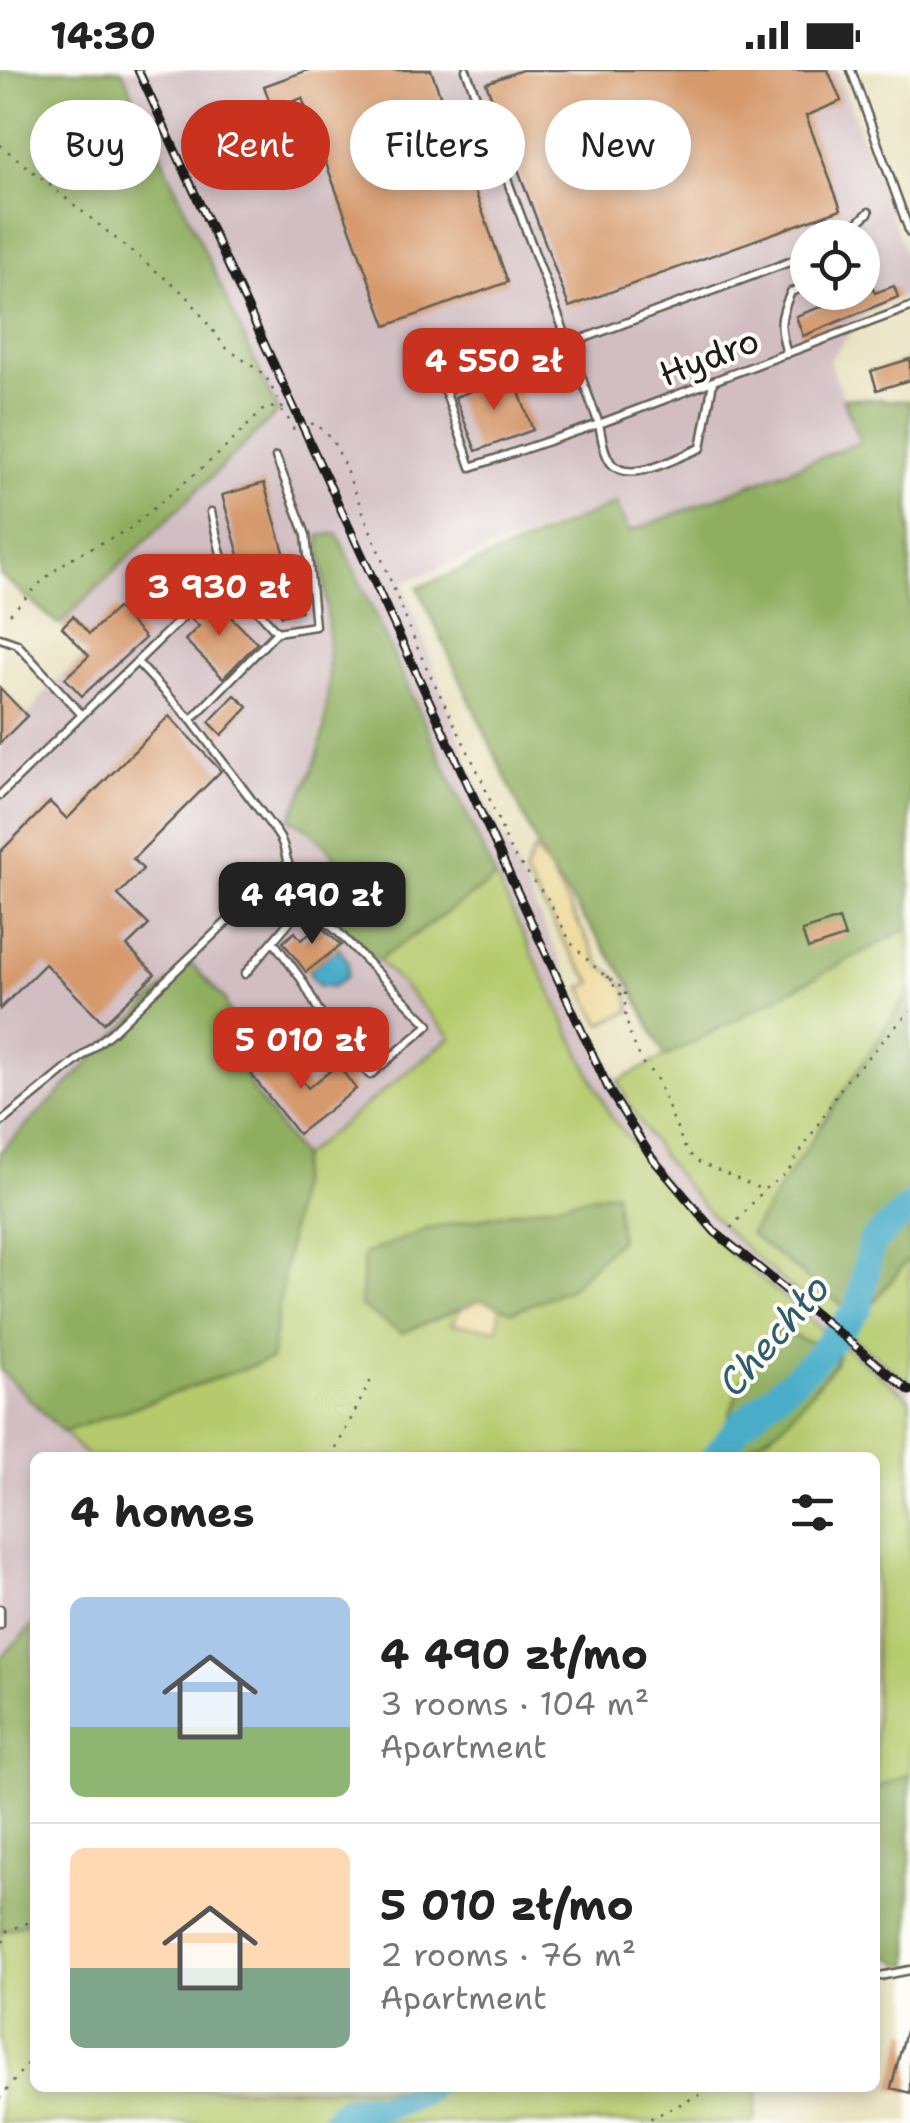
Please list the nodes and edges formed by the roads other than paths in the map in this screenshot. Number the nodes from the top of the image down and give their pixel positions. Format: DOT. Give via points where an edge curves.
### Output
graph roads {
  1 [pos="466,70"];
  2 [pos="851,70"];
  3 [pos="869,212"];
  4 [pos="861,220"];
  5 [pos="910,232"];
  6 [pos="790,262"];
  7 [pos="790,294"];
  8 [pos="910,307"];
  9 [pos="569,345"];
  10 [pos="786,354"];
  11 [pos="713,382"];
  12 [pos="599,424"];
  13 [pos="276,457"];
  14 [pos="211,512"];
  15 [pos="226,575"];
  16 [pos="277,632"];
  17 [pos="0,638"];
  18 [pos="138,664"];
  19 [pos="82,716"];
  20 [pos="191,720"];
  21 [pos="0,795"];
  22 [pos="288,863"];
  23 [pos="302,901"];
  24 [pos="274,940"];
  25 [pos="245,974"];
  26 [pos="326,1024"];
  27 [pos="321,1058"];
  28 [pos="0,1123"];
  29 [pos="0,1609"];
  30 [pos="0,1625"];
  31 [pos="910,1970"];
  32 [pos="880,1976"];
  1 -- 9 [label="lane"];
  2 -- 5 [label="lane"];
  3 -- 4 [label="lane"];
  6 -- 9 [label="lane"];
  7 -- 10 [label="lane" via="780,327"];
  8 -- 10 [label="lane, Hydro"];
  9 -- 12 [label="lane"];
  9 -- 12 [label="lane, Hydro" via="444,390 472,468"];
  10 -- 11 [label="lane, Hydro"];
  11 -- 12 [label="lane, Hydro"];
  11 -- 12 [label="lane" via="701,448 638,472 612,465"];
  13 -- 16 [label="lane" via="306,535 315,626"];
  14 -- 15 [label="lane"];
  15 -- 16 [label="lane"];
  15 -- 18 [label="lane"];
  16 -- 20 [label="lane"];
  17 -- 19 [label="lane" via="17,644"];
  18 -- 19 [label="lane"];
  18 -- 20 [label="lane"];
  19 -- 21 [label="lane"];
  20 -- 22 [label="lane" via="286,846"];
  22 -- 23 [label="lane"];
  22 -- 28 [label="lane" via="112,1032"];
  23 -- 24 [label="lane"];
  23 -- 26 [label="lane" via="429,1025 370,1075"];
  24 -- 25 [label="lane"];
  24 -- 26 [label="lane"];
  26 -- 27 [label="lane"];
  29 -- 30 [label="lane"];
  31 -- 32 [label="lane"];
}
